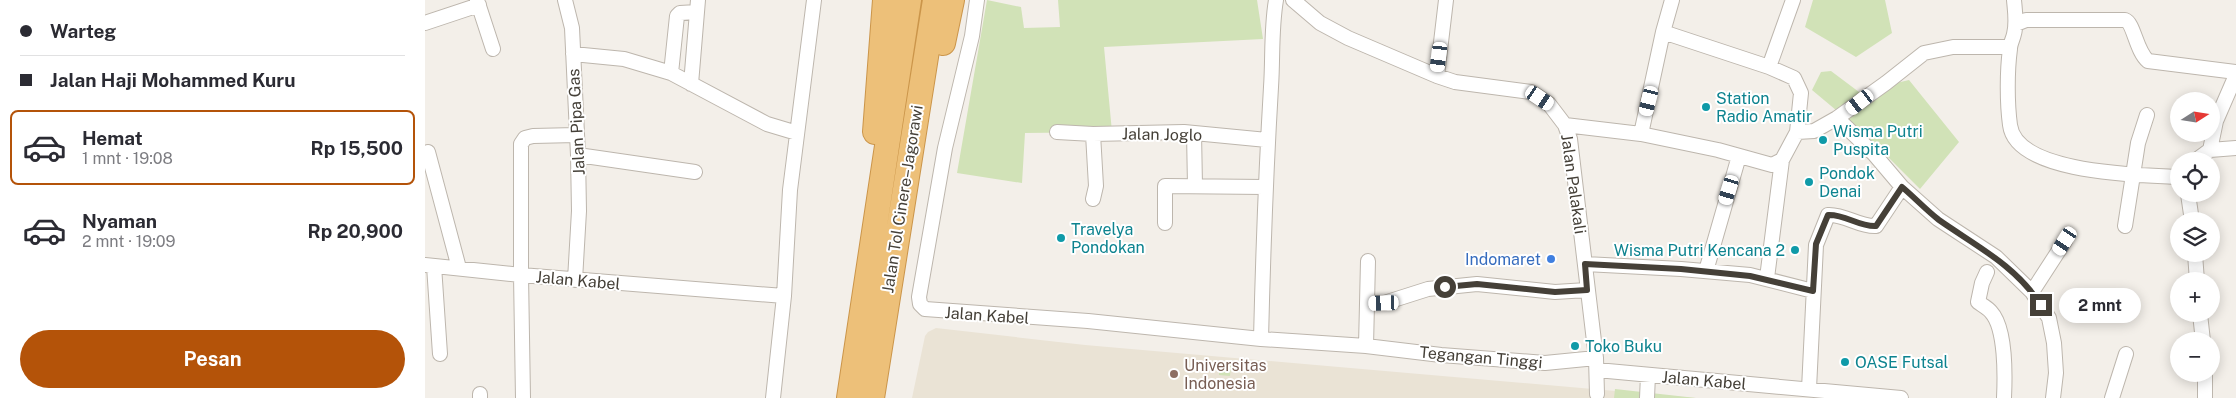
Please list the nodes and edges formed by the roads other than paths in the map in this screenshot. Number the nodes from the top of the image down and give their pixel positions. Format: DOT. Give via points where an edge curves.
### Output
graph roads {
  1 [pos="565,0"];
  2 [pos="814,0"];
  3 [pos="885,0"];
  4 [pos="909,0"];
  5 [pos="935,0"];
  6 [pos="952,0"];
  7 [pos="977,0"];
  8 [pos="1276,0"];
  9 [pos="1293,0"];
  10 [pos="1446,0"];
  11 [pos="1672,0"];
  12 [pos="1793,0"];
  13 [pos="2014,0"];
  14 [pos="478,3"];
  15 [pos="697,6"];
  16 [pos="425,23"];
  17 [pos="2016,24"];
  18 [pos="1663,32"];
  19 [pos="2010,47"];
  20 [pos="493,49"];
  21 [pos="573,54"];
  22 [pos="1769,67"];
  23 [pos="671,74"];
  24 [pos="2236,74"];
  25 [pos="1437,76"];
  26 [pos="691,84"];
  27 [pos="2147,115"];
  28 [pos="1837,118"];
  29 [pos="1565,125"];
  30 [pos="1057,132"];
  31 [pos="1797,132"];
  32 [pos="797,133"];
  33 [pos="1194,133"];
  34 [pos="1093,134"];
  35 [pos="1641,134"];
  36 [pos="576,135"];
  37 [pos="1267,140"];
  38 [pos="2236,148"];
  39 [pos="2210,150"];
  40 [pos="428,152"];
  41 [pos="2207,152"];
  42 [pos="578,155"];
  43 [pos="1739,156"];
  44 [pos="1783,160"];
  45 [pos="429,172"];
  46 [pos="695,172"];
  47 [pos="2132,175"];
  48 [pos="2170,177"];
  49 [pos="1195,186"];
  50 [pos="1265,187"];
  51 [pos="1902,187"];
  52 [pos="1093,199"];
  53 [pos="1165,222"];
  54 [pos="2125,226"];
  55 [pos="2065,241"];
  56 [pos="1368,261"];
  57 [pos="1585,264"];
  58 [pos="430,265"];
  59 [pos="459,268"];
  60 [pos="1706,271"];
  61 [pos="1987,272"];
  62 [pos="521,275"];
  63 [pos="1767,278"];
  64 [pos="575,280"];
  65 [pos="1587,290"];
  66 [pos="1813,291"];
  67 [pos="2032,292"];
  68 [pos="785,296"];
  69 [pos="1367,304"];
  70 [pos="872,316"];
  71 [pos="1261,338"];
  72 [pos="1366,346"];
  73 [pos="440,354"];
  74 [pos="2126,354"];
  75 [pos="1596,364"];
  76 [pos="1648,375"];
  77 [pos="2205,382"];
  78 [pos="1809,389"];
  79 [pos="1597,394"];
  80 [pos="523,398"];
  81 [pos="773,398"];
  82 [pos="849,398"];
  83 [pos="872,398"];
  84 [pos="1647,398"];
  85 [pos="1901,398"];
  86 [pos="2004,398"];
  87 [pos="2053,398"];
  88 [pos="2112,398"];
  89 [pos="2205,398"];
  1 -- 21 [label="street" via="570,15"];
  2 -- 32 [label="street"];
  3 -- 70 [label="highway"];
  4 -- 70 [label="highway, Jalan Tol Cinere–Jagorawi"];
  5 -- 70 [label="highway, Jalan Tol Cinere–Jagorawi"];
  6 -- 70 [label="highway"];
  7 -- 71 [label="street, Jalan Kabel" via="972,36 945,148 919,297 921,306 934,311 1088,321"];
  8 -- 37 [label="street"];
  9 -- 25 [label="street, Jalan Palakali" via="1320,23 1348,38"];
  10 -- 25 [label="street"];
  11 -- 18 [label="street"];
  12 -- 22 [label="street"];
  13 -- 17 [label="street"];
  14 -- 16 [label="street"];
  14 -- 20 [label="street"];
  15 -- 23 [label="street" via="677,16"];
  15 -- 26 [label="street"];
  17 -- 19 [label="street"];
  17 -- 24 [label="street" via="2026,20 2125,20 2131,25 2138,50 2148,61"];
  18 -- 22 [label="street"];
  18 -- 35 [label="street"];
  19 -- 28 [label="street" via="1953,47 1924,53"];
  19 -- 47 [label="street" via="2010,127 2015,141 2032,155 2054,164"];
  21 -- 23 [label="street, Jalan Pipa Gas" via="624,59"];
  21 -- 36 [label="street, Jalan Pipa Gas"];
  22 -- 31 [label="street" via="1794,78 1798,84 1801,93"];
  23 -- 26 [label="street, Jalan Pipa Gas"];
  24 -- 39 [label="street" via="2217,121"];
  25 -- 29 [label="street, Jalan Palakali" via="1455,82 1531,92 1549,104"];
  26 -- 32 [label="street, Jalan Pipa Gas" via="767,124"];
  27 -- 47 [label="street"];
  28 -- 31 [label="street" via="1814,131"];
  28 -- 51 [label="street"];
  29 -- 35 [label="street"];
  29 -- 57 [label="street, Jalan Palakali" via="1570,140"];
  30 -- 34 [label="street, Jalan Joglo"];
  31 -- 44 [label="street"];
  32 -- 68 [label="street" via="787,230"];
  33 -- 34 [label="street, Jalan Joglo"];
  33 -- 37 [label="street, Jalan Joglo"];
  33 -- 49 [label="street"];
  34 -- 52 [label="street" via="1096,186"];
  35 -- 43 [label="street"];
  36 -- 42 [label="street, Jalan Pipa Gas"];
  36 -- 62 [label="street" via="533,136 525,138 521,144"];
  37 -- 50 [label="street"];
  38 -- 39 [label="street"];
  39 -- 41 [label="street"];
  40 -- 45 [label="street"];
  42 -- 46 [label="street"];
  42 -- 64 [label="street, Jalan Pipa Gas"];
  43 -- 44 [label="street" via="1773,165"];
  43 -- 60 [label="street"];
  44 -- 63 [label="street"];
  45 -- 59 [label="street"];
  47 -- 48 [label="street"];
  47 -- 54 [label="street"];
  49 -- 50 [label="street"];
  49 -- 53 [label="street" via="1165,186"];
  50 -- 71 [label="street"];
  51 -- 66 [label="street" via="1876,226 1838,214 1828,215 1816,244"];
  51 -- 67 [label="street" via="1938,219 1996,256"];
  55 -- 67 [label="street"];
  56 -- 69 [label="street"];
  57 -- 60 [label="street"];
  57 -- 65 [label="street, Jalan Palakali"];
  58 -- 59 [label="street, Jalan Kabel"];
  58 -- 73 [label="street"];
  59 -- 62 [label="street, Jalan Kabel"];
  60 -- 63 [label="street"];
  61 -- 86 [label="street" via="1978,302 1991,312 1999,328 2005,373"];
  62 -- 64 [label="street, Jalan Kabel"];
  62 -- 80 [label="street, Jalan Kabel"];
  63 -- 66 [label="street"];
  64 -- 68 [label="street, Jalan Kabel"];
  65 -- 69 [label="street" via="1555,292 1477,284 1428,289 1384,303"];
  65 -- 75 [label="street, Jalan Palakali"];
  66 -- 78 [label="street"];
  67 -- 87 [label="street" via="2049,318 2054,343 2056,373"];
  68 -- 81 [label="street"];
  69 -- 72 [label="street"];
  70 -- 82 [label="highway, Jalan Tol Cinere–Jagorawi"];
  70 -- 83 [label="highway, Jalan Tol Cinere–Jagorawi"];
  71 -- 72 [label="street, Jalan Kabel"];
  72 -- 75 [label="street, Tegangan Tinggi" via="1441,355"];
  74 -- 88 [label="street"];
  75 -- 76 [label="street, Jalan Kabel"];
  75 -- 79 [label="street, Jalan Palakali"];
  76 -- 78 [label="street, Jalan Kabel"];
  76 -- 84 [label="street"];
  77 -- 89 [label="street"];
  78 -- 85 [label="street, Jalan Kabel"];
}
